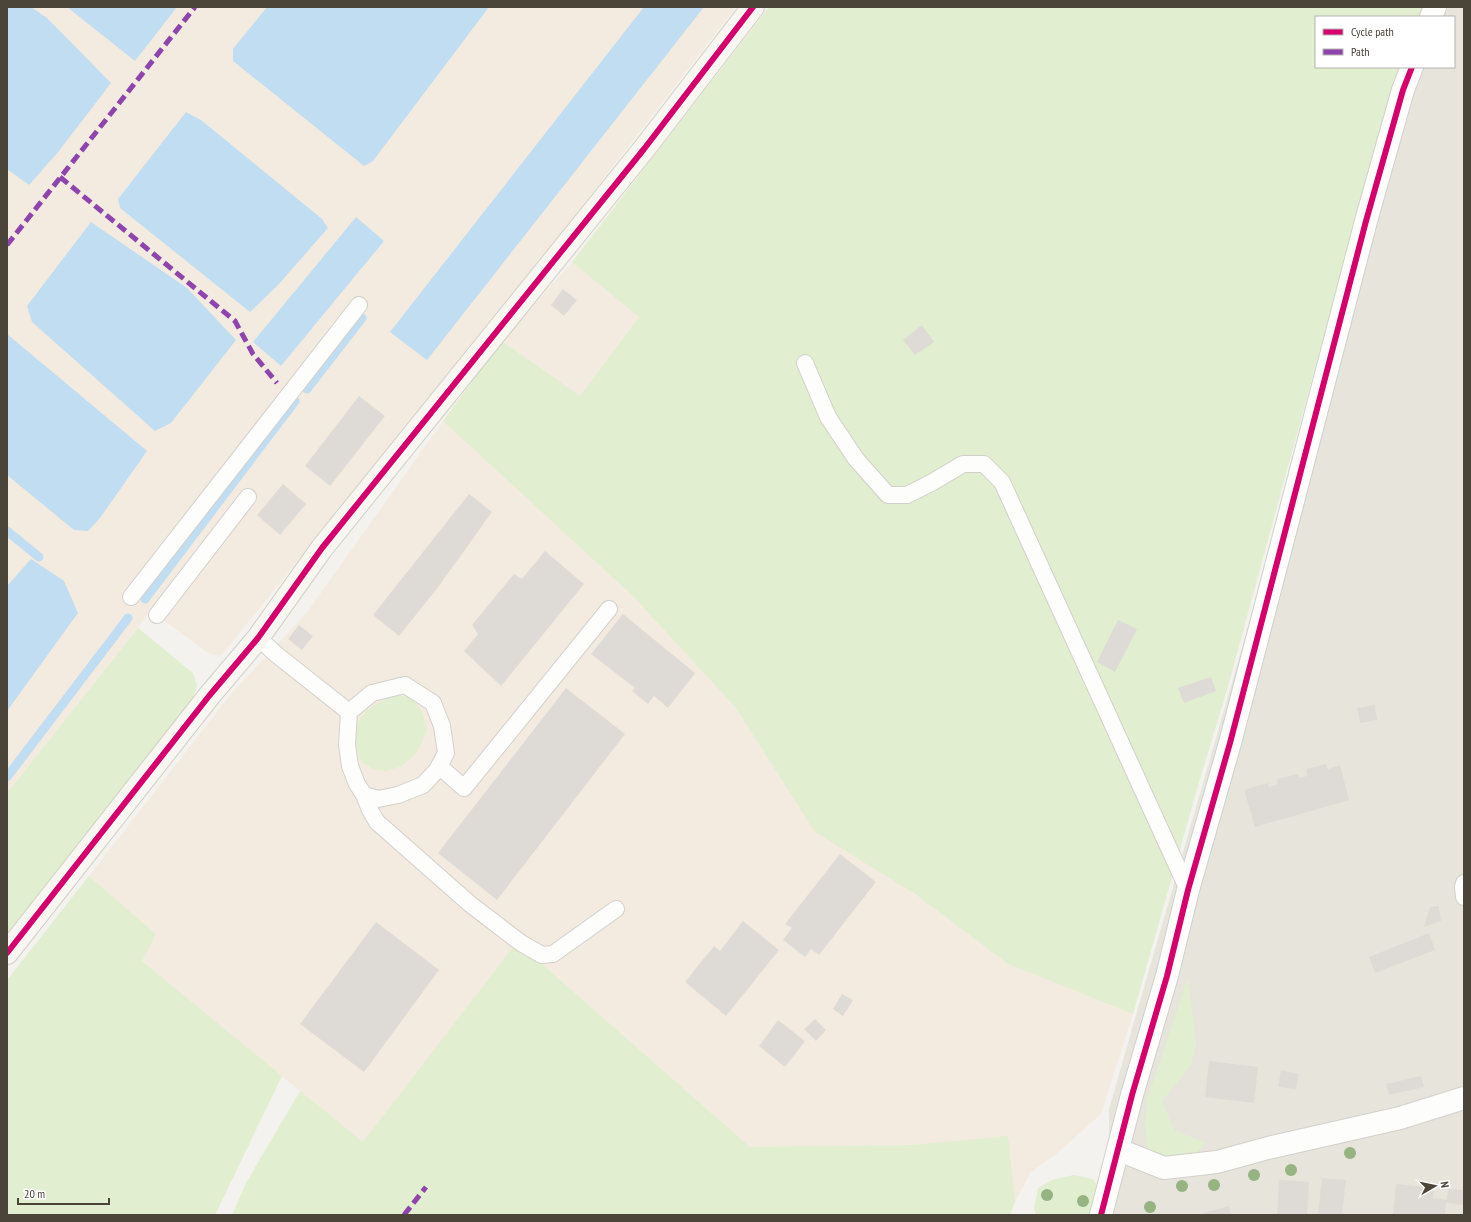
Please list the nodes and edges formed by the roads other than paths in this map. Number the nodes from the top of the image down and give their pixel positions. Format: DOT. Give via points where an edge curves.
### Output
graph roads {
  1 [pos="753,7"];
  2 [pos="1412,68"];
  3 [pos="359,306"];
  4 [pos="805,362"];
  5 [pos="248,497"];
  6 [pos="131,597"];
  7 [pos="609,609"];
  8 [pos="158,615"];
  9 [pos="258,638"];
  10 [pos="349,712"];
  11 [pos="439,766"];
  12 [pos="364,795"];
  13 [pos="1464,883"];
  14 [pos="1188,890"];
  15 [pos="1464,897"];
  16 [pos="616,909"];
  17 [pos="7,953"];
  18 [pos="1464,1098"];
  19 [pos="1119,1150"];
  20 [pos="1101,1215"];
  1 -- 9 [label="street" via="644,149 322,548"];
  2 -- 14 [label="street" via="1366,221 1230,743"];
  3 -- 6 [label="lane"];
  4 -- 14 [label="lane" via="828,417 856,459 888,495 907,495 963,464 984,464 1002,482"];
  5 -- 8 [label="lane"];
  7 -- 11 [label="lane" via="464,788"];
  9 -- 10 [label="lane"];
  9 -- 17 [label="street" via="209,696"];
  10 -- 11 [label="lane" via="372,693 405,685 433,703 442,726 446,754"];
  10 -- 12 [label="lane" via="347,745 350,766"];
  11 -- 12 [label="lane" via="423,785 398,795 378,799"];
  12 -- 16 [label="lane" via="378,822 470,904 542,955 553,954"];
  13 -- 15 [label="lane"];
  14 -- 19 [label="street"];
  18 -- 19 [label="street" via="1400,1118 1217,1162 1164,1168"];
  19 -- 20 [label="street"];
}
